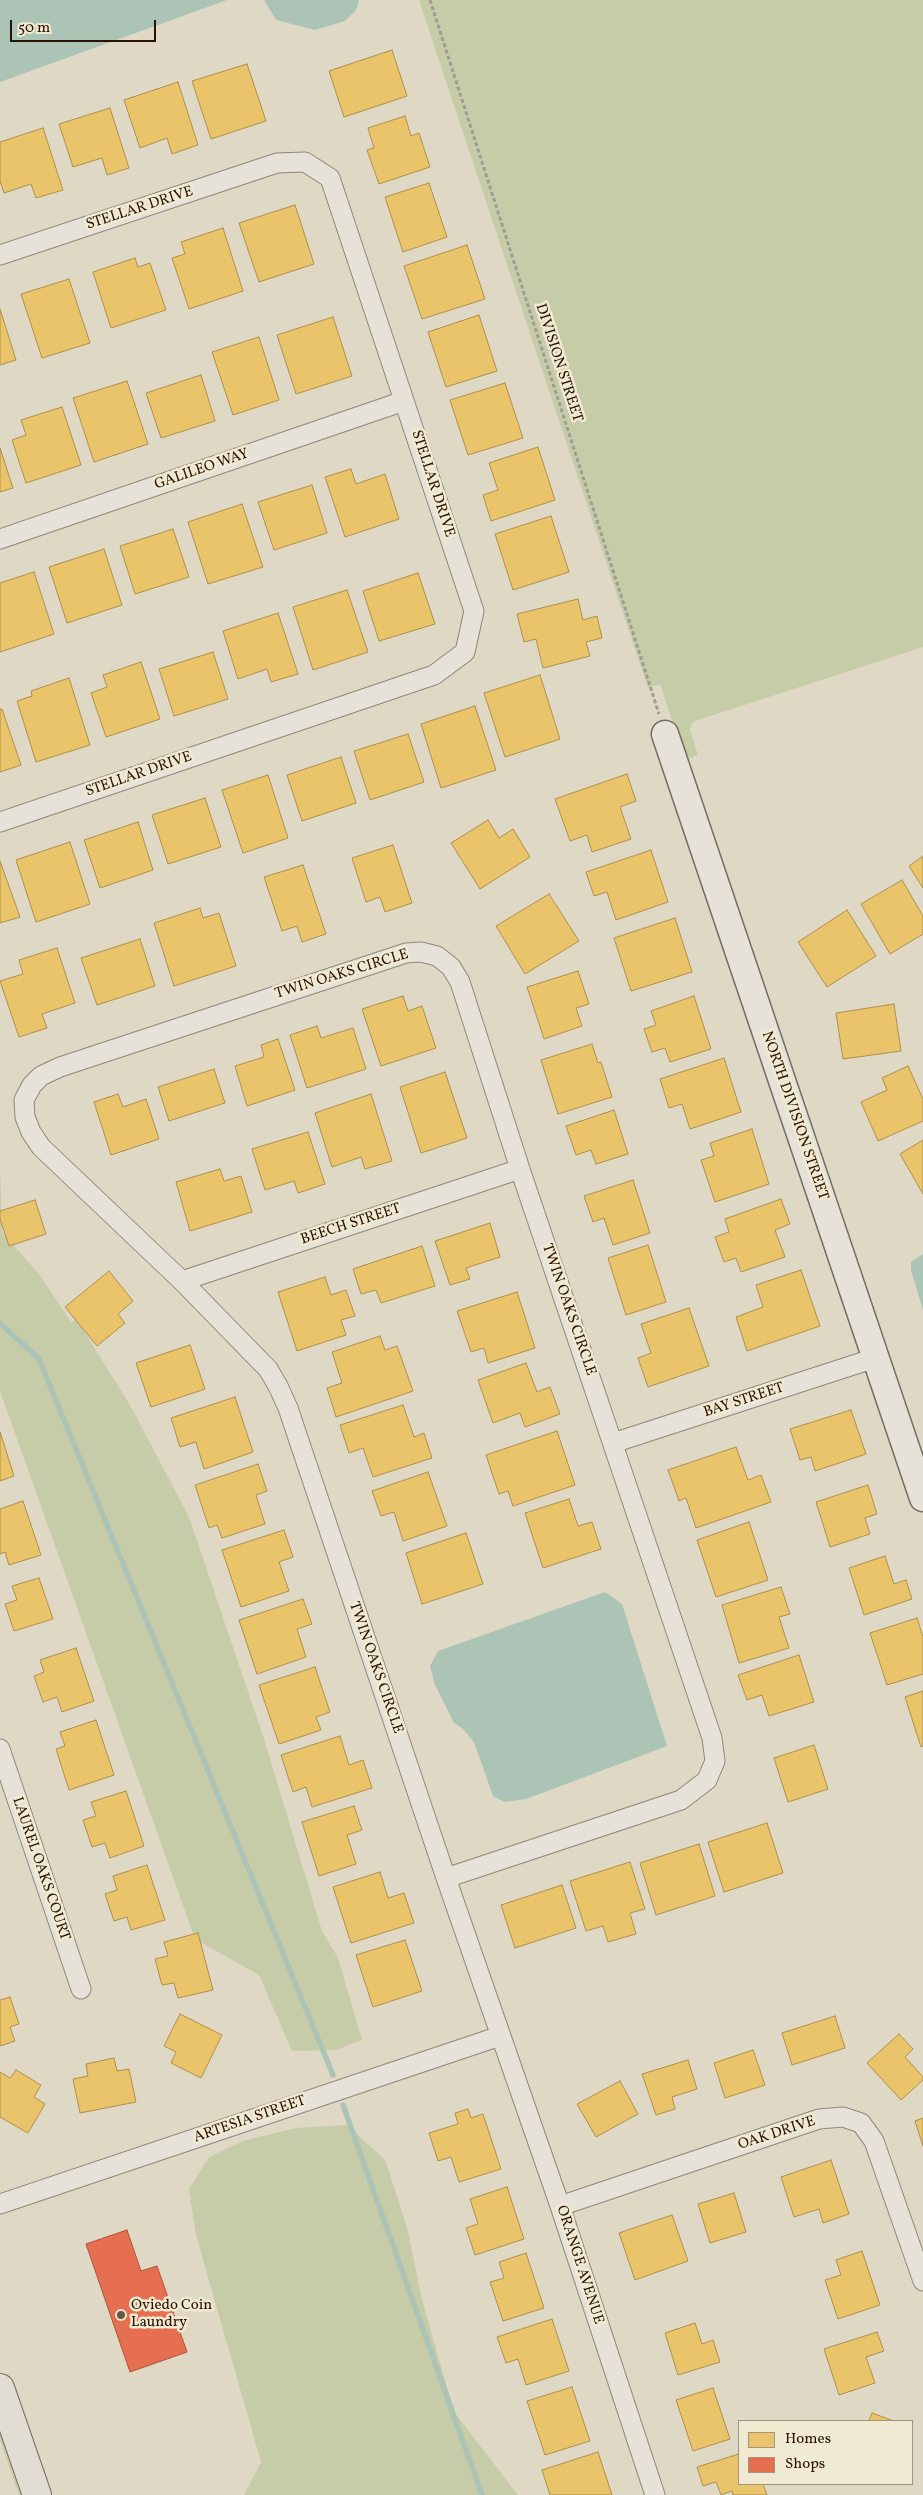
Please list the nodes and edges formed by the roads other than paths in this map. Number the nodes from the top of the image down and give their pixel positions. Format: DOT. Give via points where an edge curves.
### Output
graph roads {
  1 [pos="0,255"];
  2 [pos="404,400"];
  3 [pos="0,539"];
  4 [pos="665,734"];
  5 [pos="0,822"];
  6 [pos="520,1169"];
  7 [pos="182,1281"];
  8 [pos="875,1358"];
  9 [pos="613,1443"];
  10 [pos="923,1498"];
  11 [pos="0,1749"];
  12 [pos="446,1878"];
  13 [pos="81,1989"];
  14 [pos="500,2036"];
  15 [pos="0,2204"];
  16 [pos="560,2206"];
  17 [pos="923,2281"];
  18 [pos="0,2388"];
  19 [pos="37,2495"];
  20 [pos="655,2495"];
  1 -- 2 [label="street, STELLAR DRIVE" via="277,163 305,162 330,178"];
  2 -- 3 [label="street, GALILEO WAY"];
  2 -- 5 [label="street, STELLAR DRIVE" via="474,611 465,652 434,675"];
  4 -- 8 [label="street, NORTH DIVISION STREET"];
  6 -- 7 [label="street, BEECH STREET"];
  6 -- 7 [label="street, TWIN OAKS CIRCLE" via="460,982 451,967 437,956 421,952 406,953 41,1076 24,1100 25,1117 31,1132 42,1147"];
  6 -- 9 [label="street, TWIN OAKS CIRCLE"];
  7 -- 12 [label="street, TWIN OAKS CIRCLE" via="268,1369 288,1408"];
  8 -- 9 [label="street, BAY STREET"];
  8 -- 10 [label="street, NORTH DIVISION STREET"];
  9 -- 12 [label="street, TWIN OAKS CIRCLE" via="712,1738 715,1761 707,1780 681,1800"];
  11 -- 13 [label="street, LAUREL OAKS COURT"];
  12 -- 14 [label="street, TWIN OAKS CIRCLE"];
  14 -- 15 [label="street, ARTESIA STREET"];
  14 -- 16 [label="street, ORANGE AVENUE"];
  16 -- 17 [label="street, OAK DRIVE" via="819,2119 843,2117 861,2123 874,2141"];
  16 -- 20 [label="street, ORANGE AVENUE"];
  18 -- 19 [label="main road"];
}
